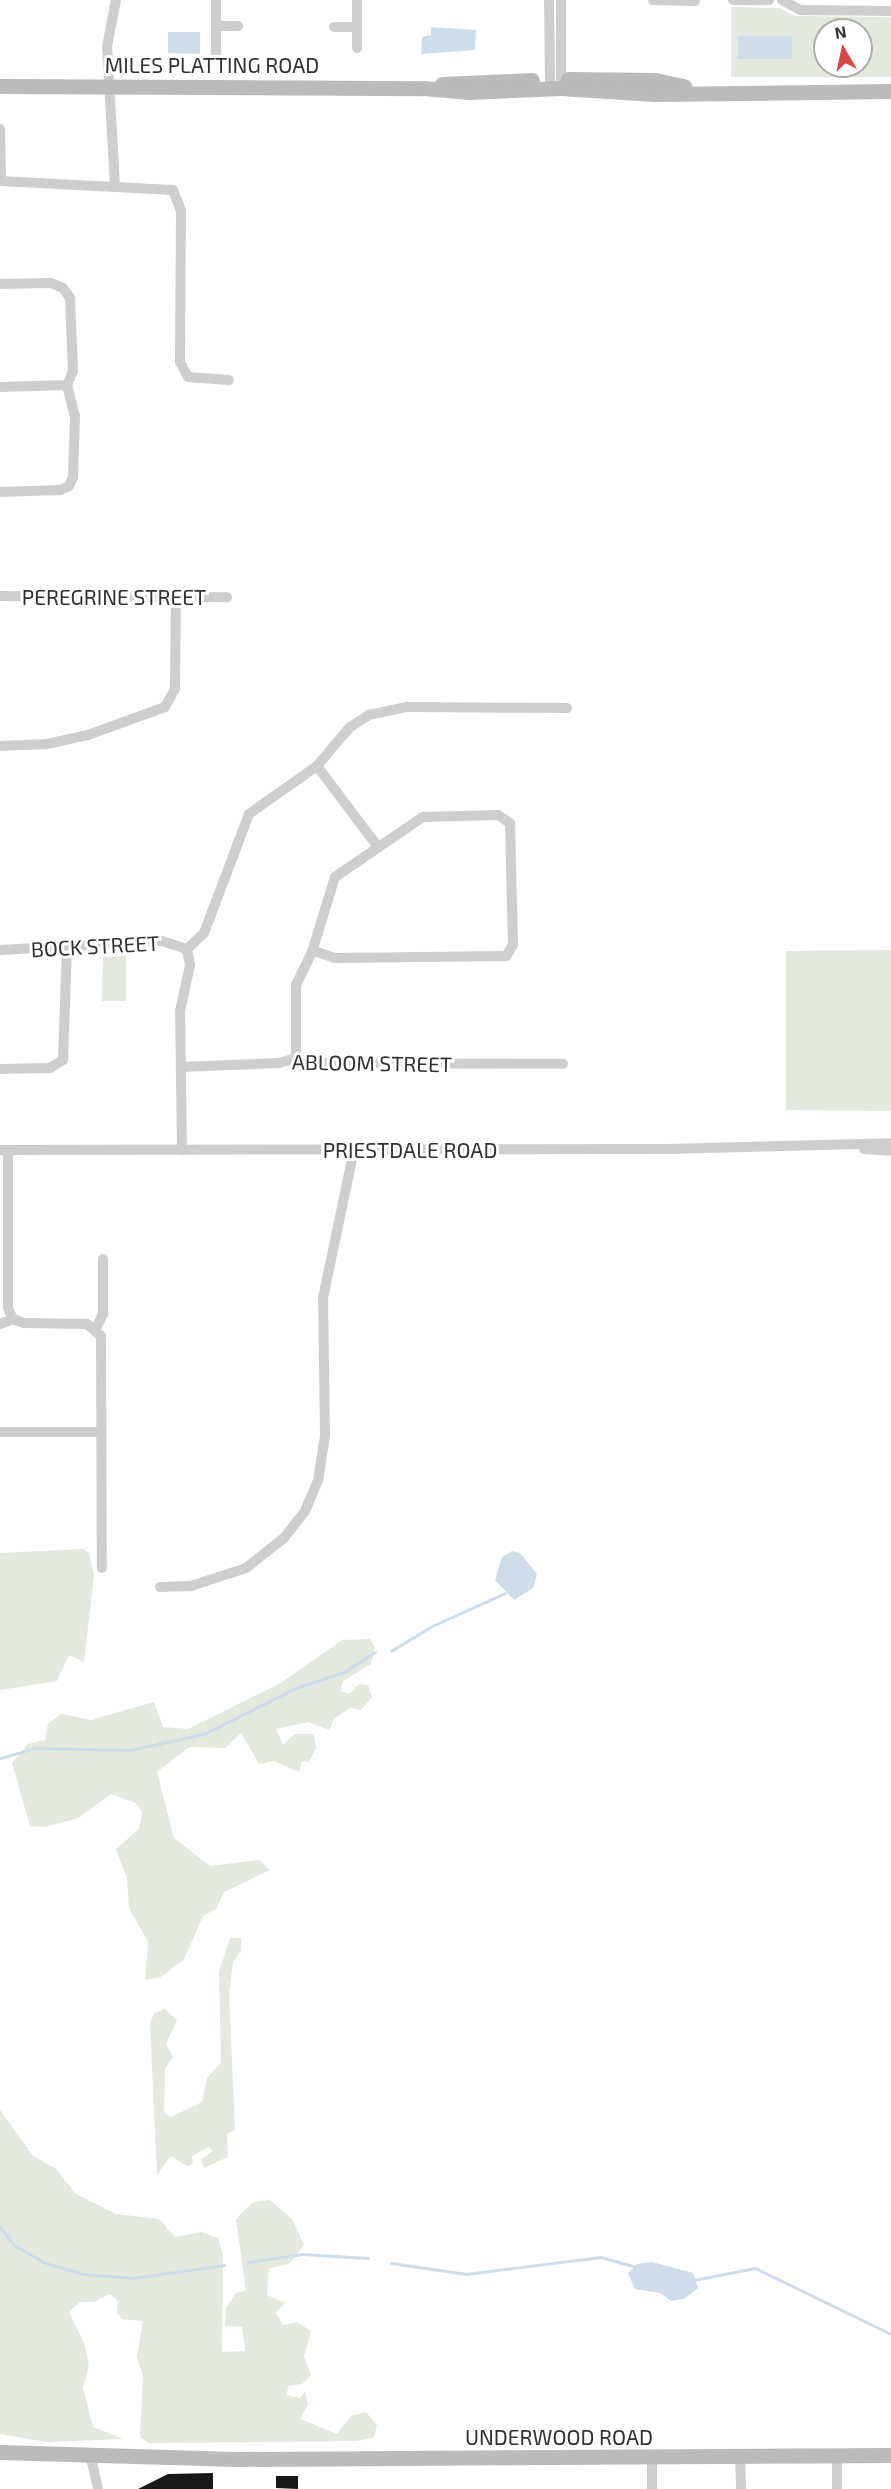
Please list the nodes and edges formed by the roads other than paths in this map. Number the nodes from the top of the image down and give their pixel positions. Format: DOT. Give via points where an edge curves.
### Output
graph roads {
  1 [pos="116,0"];
  2 [pos="216,0"];
  3 [pos="357,0"];
  4 [pos="549,0"];
  5 [pos="561,0"];
  6 [pos="653,0"];
  7 [pos="733,0"];
  8 [pos="769,0"];
  9 [pos="782,0"];
  10 [pos="695,1"];
  11 [pos="891,11"];
  12 [pos="216,26"];
  13 [pos="238,26"];
  14 [pos="334,27"];
  15 [pos="357,27"];
  16 [pos="357,48"];
  17 [pos="216,57"];
  18 [pos="555,84"];
  19 [pos="0,86"];
  20 [pos="107,86"];
  21 [pos="891,91"];
  22 [pos="0,129"];
  23 [pos="0,181"];
  24 [pos="115,185"];
  25 [pos="0,284"];
  26 [pos="229,380"];
  27 [pos="67,385"];
  28 [pos="0,387"];
  29 [pos="0,492"];
  30 [pos="0,596"];
  31 [pos="176,597"];
  32 [pos="227,597"];
  33 [pos="567,708"];
  34 [pos="0,746"];
  35 [pos="317,766"];
  36 [pos="378,847"];
  37 [pos="67,945"];
  38 [pos="188,949"];
  39 [pos="0,950"];
  40 [pos="312,950"];
  41 [pos="296,1058"];
  42 [pos="563,1065"];
  43 [pos="181,1067"];
  44 [pos="0,1069"];
  45 [pos="891,1143"];
  46 [pos="819,1145"];
  47 [pos="4,1150"];
  48 [pos="182,1150"];
  49 [pos="354,1150"];
  50 [pos="891,1151"];
  51 [pos="4,1217"];
  52 [pos="103,1259"];
  53 [pos="13,1318"];
  54 [pos="0,1324"];
  55 [pos="96,1328"];
  56 [pos="0,1432"];
  57 [pos="101,1432"];
  58 [pos="102,1568"];
  59 [pos="160,1587"];
  60 [pos="0,2452"];
  61 [pos="891,2455"];
  62 [pos="652,2457"];
  63 [pos="740,2457"];
  64 [pos="837,2457"];
  65 [pos="90,2458"];
  66 [pos="0,2463"];
  67 [pos="98,2489"];
  68 [pos="652,2489"];
  69 [pos="741,2489"];
  70 [pos="837,2489"];
  1 -- 20 [label="street" via="107,47"];
  2 -- 12 [label="street"];
  3 -- 15 [label="street"];
  4 -- 18 [label="street"];
  5 -- 18 [label="street"];
  6 -- 10 [label="street"];
  7 -- 8 [label="street"];
  9 -- 11 [label="street" via="800,10"];
  12 -- 13 [label="street"];
  12 -- 17 [label="street"];
  14 -- 15 [label="street"];
  15 -- 16 [label="street"];
  18 -- 20 [label="main road, MILES PLATTING ROAD" via="469,92 423,88"];
  18 -- 21 [label="main road, MILES PLATTING ROAD" via="655,94 699,90"];
  19 -- 20 [label="main road, MILES PLATTING ROAD"];
  20 -- 24 [label="street" via="116,144"];
  22 -- 23 [label="street"];
  23 -- 24 [label="street"];
  24 -- 26 [label="street" via="165,187 179,200 180,363 188,377"];
  25 -- 27 [label="street" via="51,283 63,288 70,298 72,371"];
  27 -- 28 [label="street"];
  27 -- 29 [label="street" via="75,416 73,477 69,486 60,490"];
  30 -- 31 [label="street, PEREGRINE STREET"];
  31 -- 32 [label="street, PEREGRINE STREET"];
  31 -- 34 [label="street" via="175,689 165,707 78,738"];
  33 -- 35 [label="street" via="448,704 389,709 350,727"];
  35 -- 36 [label="street"];
  35 -- 38 [label="street" via="249,814 204,933"];
  36 -- 40 [label="street" via="335,877"];
  36 -- 40 [label="street" via="431,815 504,818 513,829 512,951 496,959 478,959 335,958"];
  37 -- 38 [label="street, BOCK STREET" via="162,941"];
  37 -- 39 [label="street, BOCK STREET"];
  37 -- 44 [label="street" via="63,1060 50,1068"];
  38 -- 43 [label="street" via="190,965 180,1011"];
  40 -- 41 [label="street" via="296,985"];
  41 -- 42 [label="street, ABLOOM STREET" via="316,1063"];
  41 -- 43 [label="street, ABLOOM STREET" via="279,1063"];
  43 -- 48 [label="street"];
  45 -- 46 [label="street, PRIESTDALE ROAD"];
  46 -- 49 [label="street, PRIESTDALE ROAD"];
  46 -- 50 [label="street, PRIESTDALE ROAD"];
  47 -- 48 [label="street, PRIESTDALE ROAD"];
  47 -- 51 [label="street"];
  48 -- 49 [label="street, PRIESTDALE ROAD"];
  49 -- 59 [label="street" via="323,1298 325,1436 318,1481 305,1511 284,1538 246,1568 191,1586"];
  51 -- 53 [label="street" via="8,1308"];
  52 -- 55 [label="street" via="103,1314"];
  53 -- 54 [label="street"];
  53 -- 55 [label="street" via="24,1323"];
  55 -- 57 [label="street" via="101,1336"];
  56 -- 57 [label="street"];
  57 -- 58 [label="street"];
  60 -- 65 [label="main road, UNDERWOOD ROAD"];
  61 -- 64 [label="main road, UNDERWOOD ROAD"];
  62 -- 63 [label="main road, UNDERWOOD ROAD"];
  62 -- 65 [label="main road, UNDERWOOD ROAD" via="227,2459 203,2463"];
  62 -- 68 [label="street"];
  63 -- 64 [label="main road, UNDERWOOD ROAD"];
  63 -- 69 [label="street"];
  64 -- 70 [label="street"];
  65 -- 66 [label="main road, UNDERWOOD ROAD"];
  65 -- 67 [label="street"];
}
